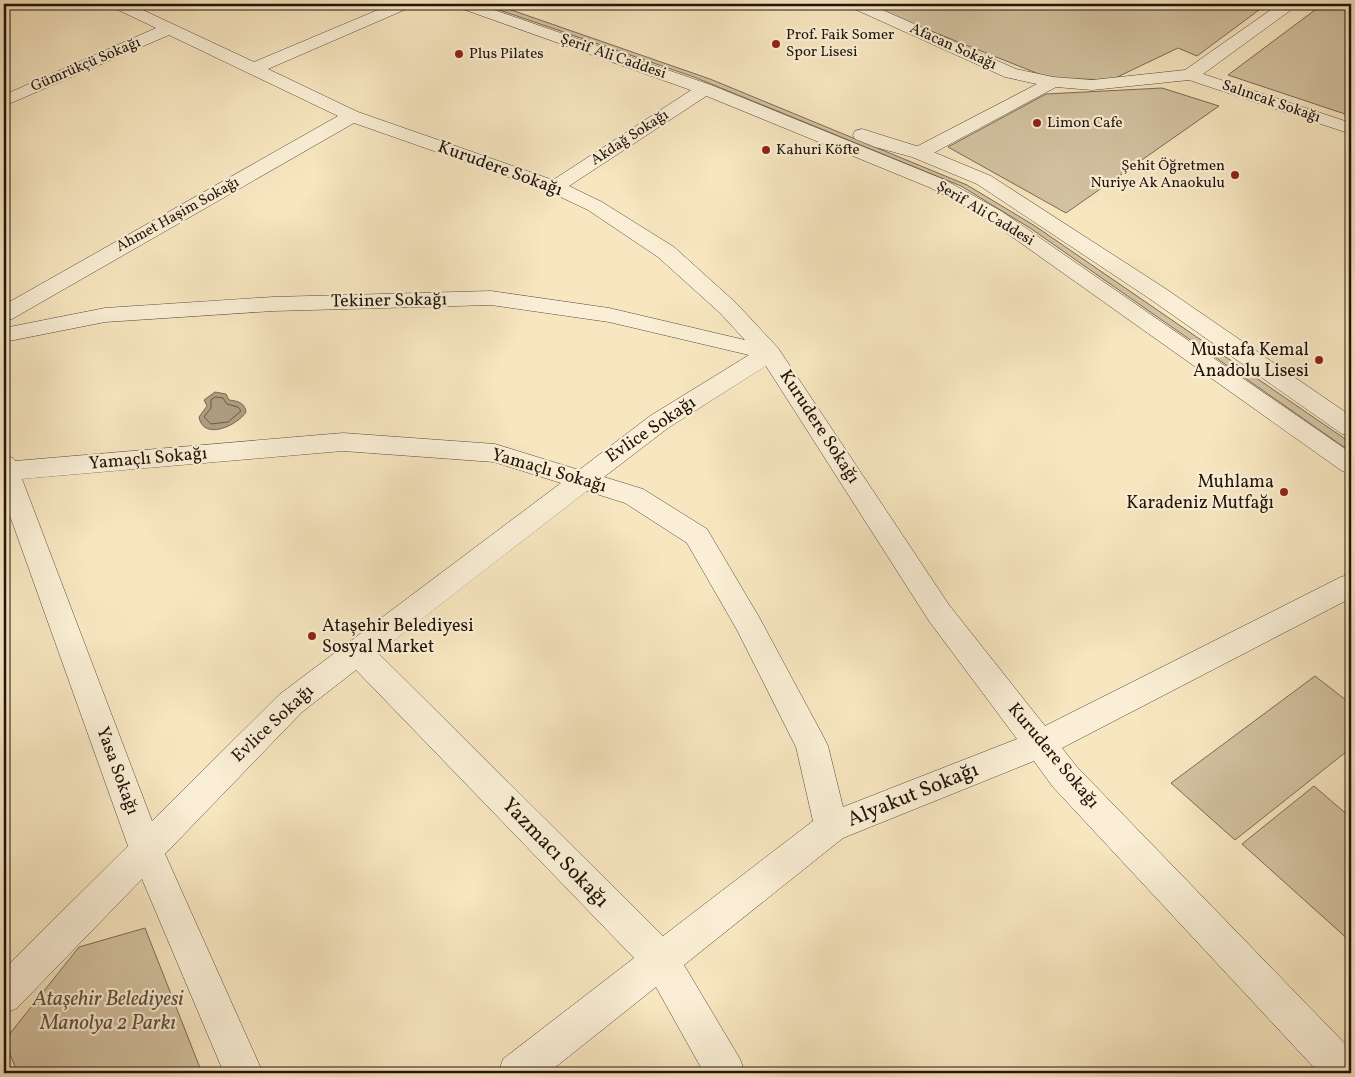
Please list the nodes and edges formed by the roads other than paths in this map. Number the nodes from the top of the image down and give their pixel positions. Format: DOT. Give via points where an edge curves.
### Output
graph roads {
  1 [pos="118,4"];
  2 [pos="405,4"];
  3 [pos="463,4"];
  4 [pos="511,4"];
  5 [pos="856,4"];
  6 [pos="1289,4"];
  7 [pos="168,29"];
  8 [pos="253,69"];
  9 [pos="1190,75"];
  10 [pos="1053,82"];
  11 [pos="705,89"];
  12 [pos="4,101"];
  13 [pos="352,116"];
  14 [pos="1351,129"];
  15 [pos="919,153"];
  16 [pos="554,187"];
  17 [pos="4,314"];
  18 [pos="4,335"];
  19 [pos="770,354"];
  20 [pos="1351,428"];
  21 [pos="1351,465"];
  22 [pos="5,467"];
  23 [pos="580,480"];
  24 [pos="1351,585"];
  25 [pos="358,652"];
  26 [pos="1040,744"];
  27 [pos="830,827"];
  28 [pos="146,849"];
  29 [pos="661,960"];
  30 [pos="4,995"];
  31 [pos="244,1073"];
  32 [pos="517,1073"];
  33 [pos="726,1073"];
  34 [pos="1346,1073"];
  1 -- 7 [label="street, Kurudere Sokağı"];
  2 -- 8 [label="street"];
  3 -- 11 [label="street, Şerif Ali Caddesi"];
  4 -- 15 [label="street, Şerif Ali Caddesi" via="718,77 882,143"];
  5 -- 10 [label="street, Afacan Sokağı" via="1011,73"];
  6 -- 9 [label="street"];
  7 -- 8 [label="street, Kurudere Sokağı"];
  7 -- 12 [label="street, Gümrükçü Sokağı"];
  8 -- 13 [label="street, Kurudere Sokağı"];
  9 -- 10 [label="street, Afacan Sokağı" via="1092,85"];
  9 -- 14 [label="street, Salıncak Sokağı"];
  10 -- 15 [label="street"];
  11 -- 16 [label="street, Akdağ Sokağı"];
  11 -- 21 [label="street, Şerif Ali Caddesi" via="938,184 994,216"];
  13 -- 16 [label="street, Kurudere Sokağı"];
  13 -- 17 [label="street, Ahmet Haşim Sokağı"];
  15 -- 20 [label="street, Şerif Ali Caddesi" via="984,180 1158,294"];
  16 -- 19 [label="street, Kurudere Sokağı" via="595,206 666,252 728,308"];
  18 -- 19 [label="street, Tekiner Sokağı" via="105,315 273,304 491,298 609,315"];
  19 -- 23 [label="street, Evlice Sokağı" via="658,422"];
  19 -- 26 [label="street, Kurudere Sokağı" via="939,613"];
  22 -- 23 [label="street, Yamaçlı Sokağı" via="343,442 496,453"];
  22 -- 28 [label="street, Yasa Sokağı"];
  23 -- 25 [label="street, Evlice Sokağı"];
  23 -- 27 [label="street, Yamaçlı Sokağı" via="634,496 697,536 812,746"];
  24 -- 26 [label="street, Alyakut Sokağı"];
  25 -- 28 [label="street, Evlice Sokağı" via="291,703"];
  25 -- 29 [label="street, Yazmacı Sokağı"];
  26 -- 27 [label="street, Alyakut Sokağı"];
  26 -- 34 [label="street, Kurudere Sokağı" via="1065,777"];
  27 -- 29 [label="street, Alyakut Sokağı"];
  28 -- 30 [label="street, Evlice Sokağı"];
  28 -- 31 [label="street, Yasa Sokağı"];
  29 -- 32 [label="street, Alyakut Sokağı"];
  29 -- 33 [label="street, Yazmacı Sokağı"];
}
